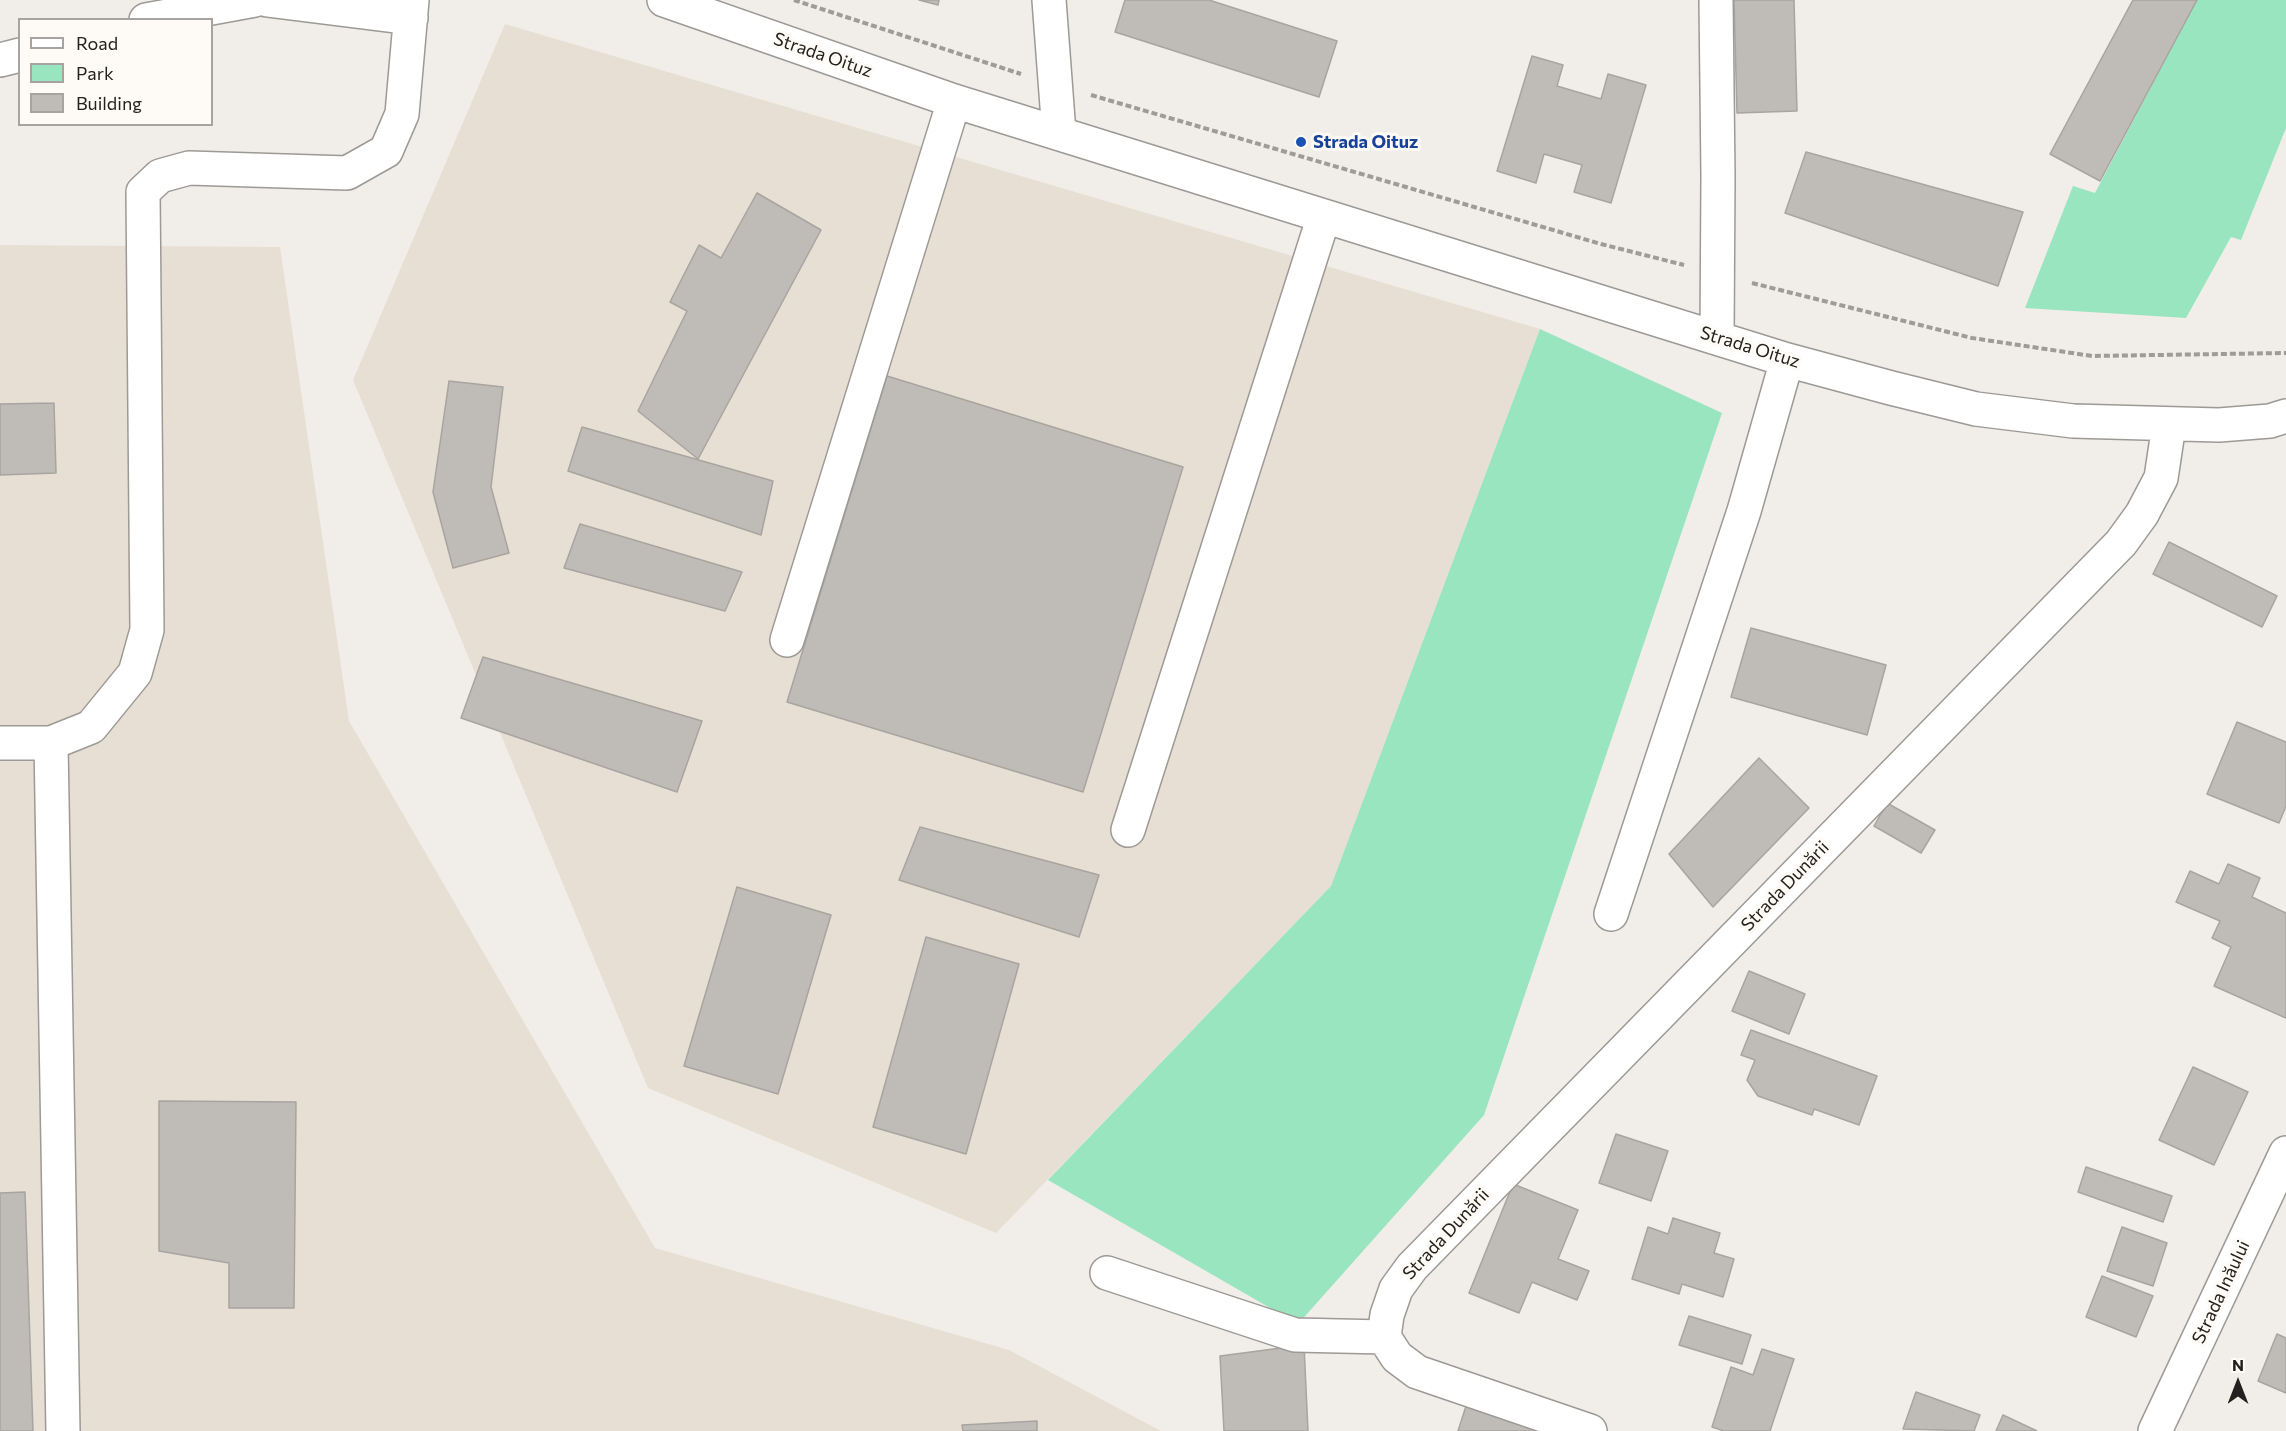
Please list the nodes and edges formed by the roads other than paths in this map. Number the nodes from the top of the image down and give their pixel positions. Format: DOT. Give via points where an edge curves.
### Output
graph roads {
  1 [pos="255,0"];
  2 [pos="267,0"];
  3 [pos="664,0"];
  4 [pos="1049,0"];
  5 [pos="1716,0"];
  6 [pos="412,9"];
  7 [pos="157,18"];
  8 [pos="18,56"];
  9 [pos="0,60"];
  10 [pos="954,101"];
  11 [pos="1059,133"];
  12 [pos="1324,216"];
  13 [pos="1717,337"];
  14 [pos="1787,360"];
  15 [pos="2281,420"];
  16 [pos="2169,425"];
  17 [pos="787,640"];
  18 [pos="0,743"];
  19 [pos="51,743"];
  20 [pos="1128,830"];
  21 [pos="1611,914"];
  22 [pos="2286,1153"];
  23 [pos="1107,1274"];
  24 [pos="1384,1337"];
  25 [pos="63,1431"];
  26 [pos="1590,1431"];
  27 [pos="2155,1431"];
  1 -- 7 [label="street"];
  2 -- 6 [label="street"];
  3 -- 10 [label="street, Strada Oituz"];
  4 -- 11 [label="street"];
  5 -- 13 [label="street"];
  6 -- 19 [label="street" via="402,114 386,151 346,173 189,168 160,176 143,192 147,630 135,673 90,727"];
  8 -- 9 [label="street"];
  10 -- 11 [label="street, Strada Oituz"];
  10 -- 17 [label="street"];
  11 -- 12 [label="street, Strada Oituz"];
  12 -- 13 [label="street, Strada Oituz"];
  12 -- 20 [label="street"];
  13 -- 14 [label="street, Strada Oituz"];
  14 -- 16 [label="street, Strada Oituz" via="1976,409 2073,421"];
  14 -- 21 [label="street" via="1744,511"];
  15 -- 16 [label="street, Strada Oituz"];
  16 -- 24 [label="street, Strada Dunării" via="2161,478 2121,543 1412,1267 1396,1289"];
  18 -- 19 [label="street"];
  19 -- 25 [label="street"];
  22 -- 27 [label="street, Strada Inăului"];
  23 -- 24 [label="street" via="1295,1335"];
  24 -- 26 [label="street" via="1396,1357 1417,1372"];
}
